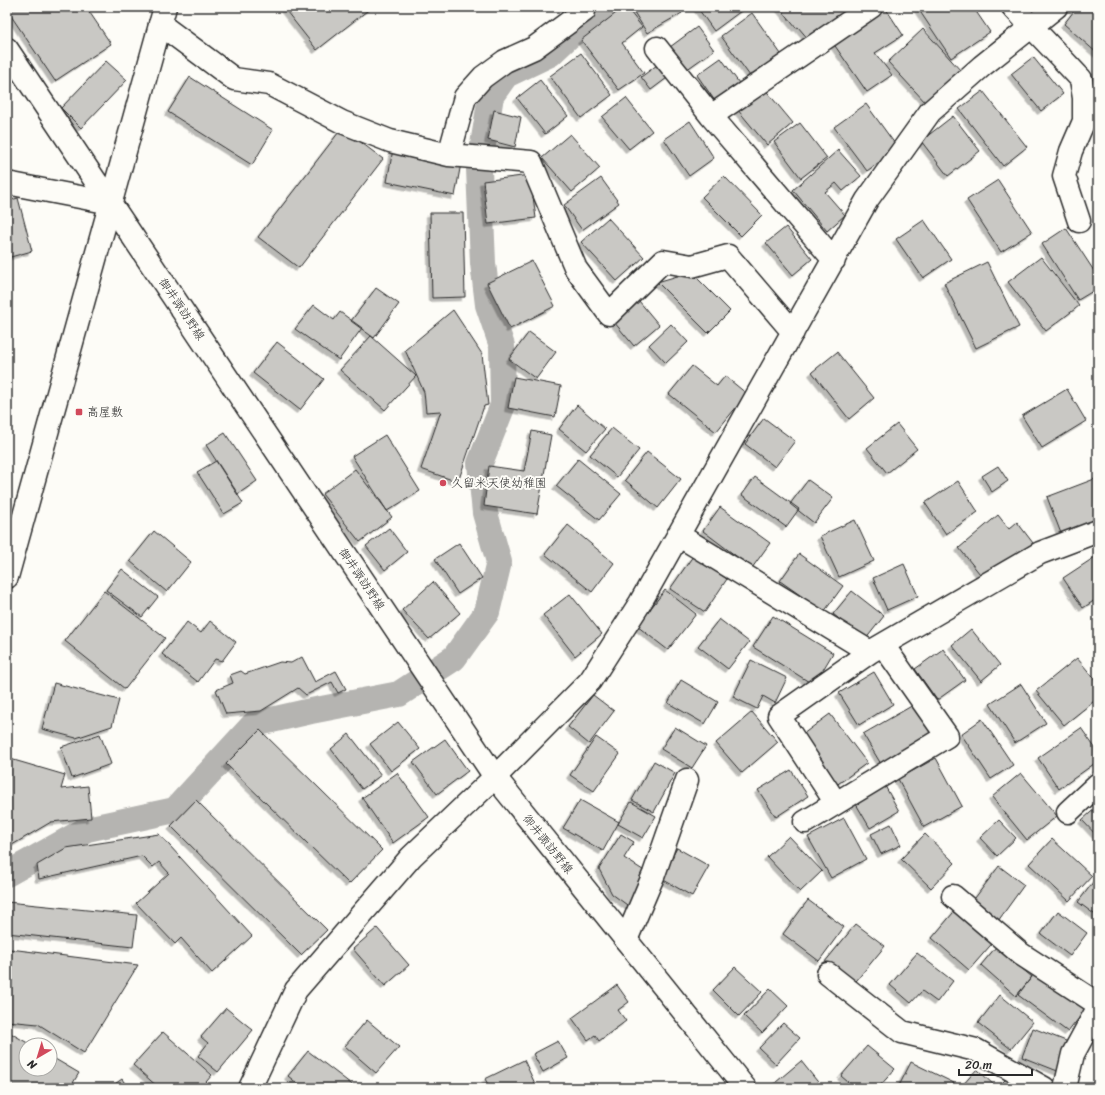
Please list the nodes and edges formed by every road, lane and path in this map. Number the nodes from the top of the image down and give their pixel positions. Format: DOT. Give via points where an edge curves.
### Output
graph roads {
  1 [pos="871,7"];
  2 [pos="1013,7"];
  3 [pos="1056,7"];
  4 [pos="584,11"];
  5 [pos="162,15"];
  6 [pos="1032,28"];
  7 [pos="657,48"];
  8 [pos="7,49"];
  9 [pos="711,116"];
  10 [pos="449,155"];
  11 [pos="7,183"];
  12 [pos="111,203"];
  13 [pos="1079,222"];
  14 [pos="834,260"];
  15 [pos="793,332"];
  16 [pos="1098,531"];
  17 [pos="678,535"];
  18 [pos="7,577"];
  19 [pos="876,649"];
  20 [pos="495,777"];
  21 [pos="687,780"];
  22 [pos="1098,784"];
  23 [pos="836,803"];
  24 [pos="1068,812"];
  25 [pos="805,822"];
  26 [pos="953,896"];
  27 [pos="626,940"];
  28 [pos="828,974"];
  29 [pos="1098,1004"];
  30 [pos="1098,1008"];
  31 [pos="250,1088"];
  32 [pos="745,1088"];
  33 [pos="1044,1088"];
  34 [pos="1065,1088"];
  1 -- 9 [label="street"];
  2 -- 6 [label="street"];
  3 -- 6 [label="street"];
  4 -- 10 [label="street" via="534,48 505,61 482,76 465,97"];
  5 -- 10 [label="street" via="234,79 269,84 342,122 390,141"];
  5 -- 12 [label="street"];
  6 -- 13 [label="street" via="1081,79 1084,121 1064,176"];
  6 -- 14 [label="street" via="982,66 930,112 867,200"];
  7 -- 9 [label="street"];
  8 -- 12 [label="street, 御井諏訪野線"];
  9 -- 14 [label="street"];
  10 -- 15 [label="street" via="531,162 576,269 609,314 663,261 692,266 728,256"];
  11 -- 12 [label="street"];
  12 -- 18 [label="street"];
  12 -- 20 [label="street, 御井諏訪野線"];
  14 -- 15 [label="street"];
  15 -- 17 [label="street"];
  16 -- 19 [label="street" via="1040,553"];
  17 -- 19 [label="street"];
  17 -- 20 [label="street" via="640,603 590,681"];
  19 -- 23 [label="street" via="779,716"];
  19 -- 23 [label="street" via="947,736"];
  20 -- 27 [label="street, 御井諏訪野線"];
  20 -- 31 [label="street" via="411,857 296,990"];
  21 -- 27 [label="street" via="654,874"];
  22 -- 24 [label="street"];
  23 -- 25 [label="street"];
  26 -- 29 [label="street" via="1021,954"];
  27 -- 32 [label="street, 御井諏訪野線"];
  28 -- 33 [label="street" via="902,1032 976,1050"];
  30 -- 34 [label="street" via="1073,1054"];
}
